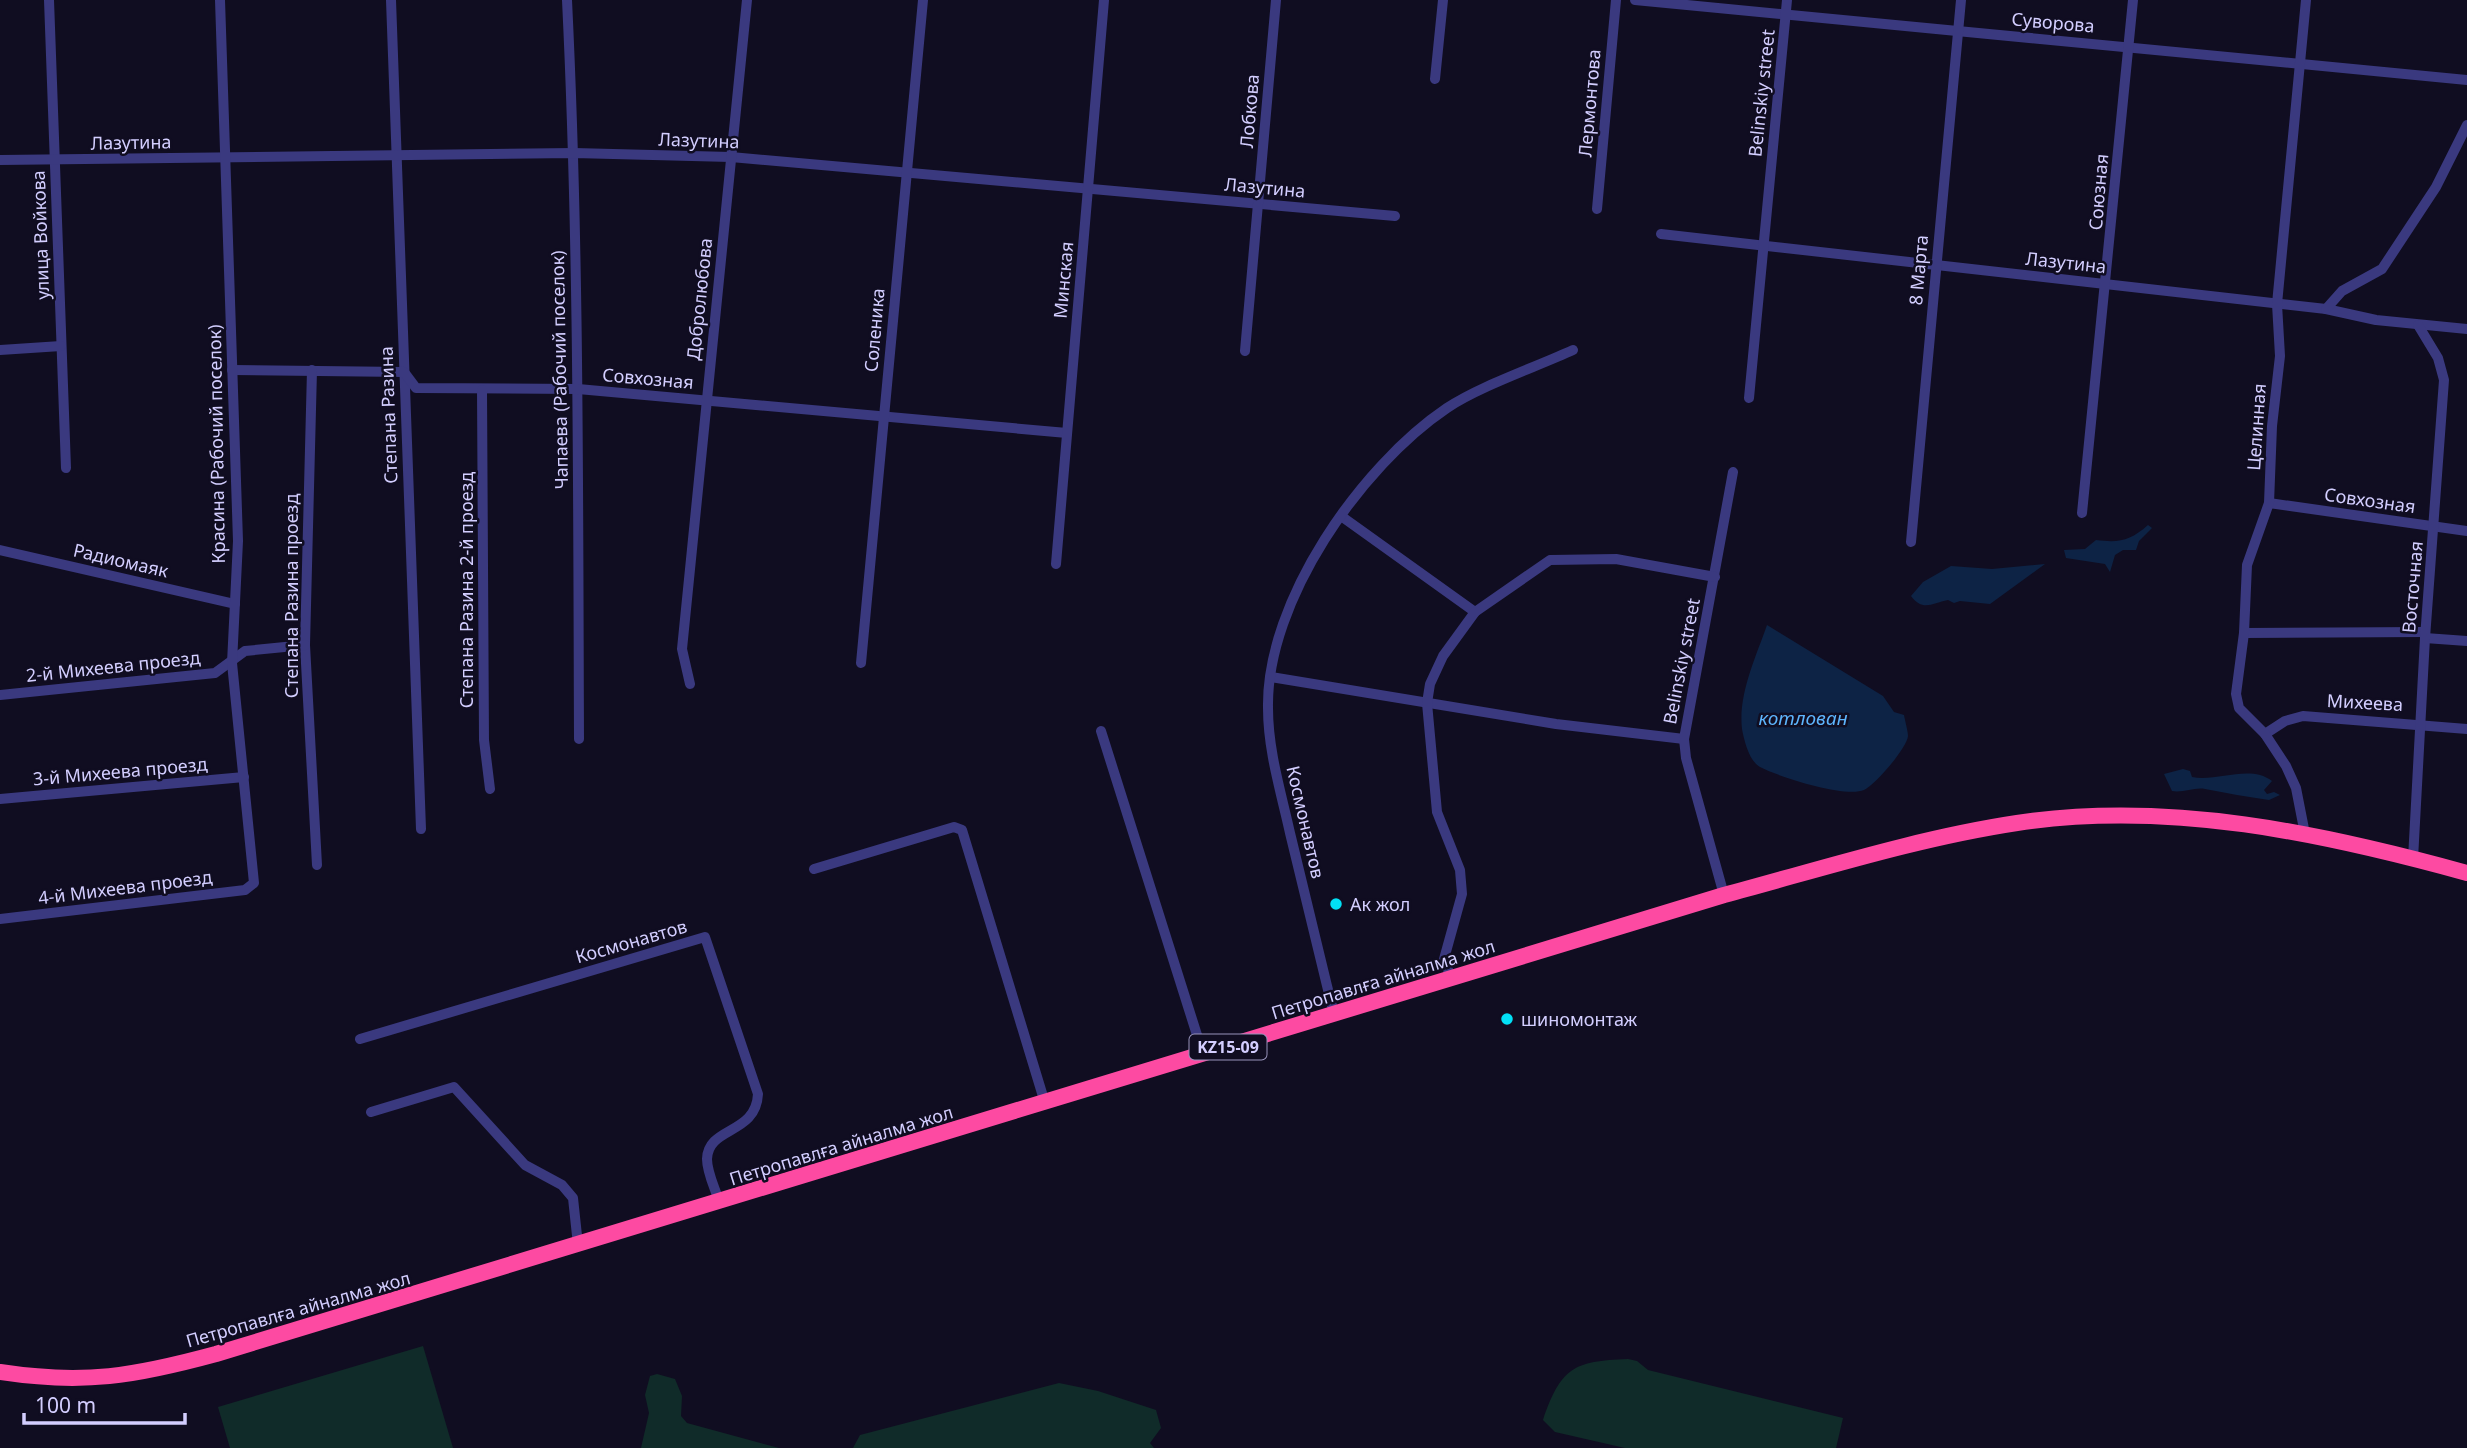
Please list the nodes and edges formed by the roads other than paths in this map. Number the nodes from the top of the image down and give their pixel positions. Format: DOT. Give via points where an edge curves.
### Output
graph roads {
  1 [pos="49,0"];
  2 [pos="219,0"];
  3 [pos="391,0"];
  4 [pos="567,0"];
  5 [pos="747,0"];
  6 [pos="923,0"];
  7 [pos="1104,0"];
  8 [pos="1276,0"];
  9 [pos="1443,0"];
  10 [pos="1616,0"];
  11 [pos="1635,0"];
  12 [pos="1787,0"];
  13 [pos="1961,0"];
  14 [pos="2133,0"];
  15 [pos="2306,0"];
  16 [pos="1786,14"];
  17 [pos="1958,31"];
  18 [pos="2130,47"];
  19 [pos="2300,64"];
  20 [pos="1435,79"];
  21 [pos="2467,80"];
  22 [pos="2467,125"];
  23 [pos="574,153"];
  24 [pos="397,156"];
  25 [pos="731,157"];
  26 [pos="225,158"];
  27 [pos="0,160"];
  28 [pos="55,160"];
  29 [pos="907,173"];
  30 [pos="1088,189"];
  31 [pos="1258,204"];
  32 [pos="1597,209"];
  33 [pos="1395,216"];
  34 [pos="1661,234"];
  35 [pos="1764,246"];
  36 [pos="1936,265"];
  37 [pos="2107,285"];
  38 [pos="2277,304"];
  39 [pos="2326,309"];
  40 [pos="2418,325"];
  41 [pos="2467,330"];
  42 [pos="61,346"];
  43 [pos="1573,349"];
  44 [pos="0,350"];
  45 [pos="1245,351"];
  46 [pos="232,370"];
  47 [pos="312,370"];
  48 [pos="404,372"];
  49 [pos="578,389"];
  50 [pos="482,390"];
  51 [pos="1749,398"];
  52 [pos="707,401"];
  53 [pos="884,416"];
  54 [pos="1067,433"];
  55 [pos="66,468"];
  56 [pos="1733,472"];
  57 [pos="2269,503"];
  58 [pos="2082,513"];
  59 [pos="1341,516"];
  60 [pos="2435,527"];
  61 [pos="2467,531"];
  62 [pos="1911,542"];
  63 [pos="0,550"];
  64 [pos="1056,564"];
  65 [pos="1715,577"];
  66 [pos="235,604"];
  67 [pos="1475,612"];
  68 [pos="2244,633"];
  69 [pos="2425,635"];
  70 [pos="2467,641"];
  71 [pos="305,645"];
  72 [pos="232,663"];
  73 [pos="861,663"];
  74 [pos="1271,677"];
  75 [pos="690,684"];
  76 [pos="0,695"];
  77 [pos="1427,703"];
  78 [pos="2422,723"];
  79 [pos="2467,729"];
  80 [pos="1101,731"];
  81 [pos="2265,734"];
  82 [pos="579,739"];
  83 [pos="1684,739"];
  84 [pos="244,777"];
  85 [pos="490,789"];
  86 [pos="0,799"];
  87 [pos="421,829"];
  88 [pos="2305,834"];
  89 [pos="2413,859"];
  90 [pos="317,865"];
  91 [pos="814,869"];
  92 [pos="2467,873"];
  93 [pos="253,886"];
  94 [pos="1724,895"];
  95 [pos="0,919"];
  96 [pos="1451,978"];
  97 [pos="1334,1014"];
  98 [pos="360,1039"];
  99 [pos="1203,1054"];
  100 [pos="1045,1103"];
  101 [pos="370,1112"];
  102 [pos="719,1201"];
  103 [pos="578,1245"];
  104 [pos="0,1372"];
  1 -- 28 [label="street, улица Войкова"];
  2 -- 26 [label="street, Красина (Рабочий поселок)"];
  3 -- 24 [label="street, Степана Разина"];
  4 -- 23 [label="street, Чапаева (Рабочий поселок)"];
  5 -- 25 [label="street, Добролюбова"];
  6 -- 29 [label="street, Соленика"];
  7 -- 30 [label="street, Минская"];
  8 -- 31 [label="street, Лобкова"];
  9 -- 20 [label="street"];
  10 -- 32 [label="street, Лермонтова"];
  11 -- 16 [label="street, Суворова"];
  12 -- 16 [label="street, Belinskiy street"];
  13 -- 17 [label="street, 8 Марта"];
  14 -- 18 [label="street, Союзная"];
  15 -- 19 [label="street, Целинная"];
  16 -- 17 [label="street, Суворова"];
  16 -- 35 [label="street, Belinskiy street"];
  17 -- 18 [label="street, Суворова"];
  17 -- 36 [label="street, 8 Марта"];
  18 -- 19 [label="street, Суворова"];
  18 -- 37 [label="street, Союзная"];
  19 -- 21 [label="street, Суворова"];
  19 -- 38 [label="street, Целинная"];
  22 -- 39 [label="street" via="2436,187 2382,269 2342,291"];
  23 -- 24 [label="street, Лазутина"];
  23 -- 25 [label="street, Лазутина"];
  23 -- 49 [label="street, Чапаева (Рабочий поселок)"];
  24 -- 26 [label="street, Лазутина"];
  24 -- 48 [label="street, Степана Разина"];
  25 -- 29 [label="street, Лазутина"];
  25 -- 52 [label="street, Добролюбова"];
  26 -- 28 [label="street, Лазутина"];
  26 -- 46 [label="street, Красина (Рабочий поселок)"];
  27 -- 28 [label="street, Лазутина"];
  28 -- 42 [label="street, улица Войкова"];
  29 -- 30 [label="street, Лазутина"];
  29 -- 53 [label="street, Соленика"];
  30 -- 31 [label="street, Лазутина"];
  30 -- 54 [label="street, Минская"];
  31 -- 33 [label="street, Лазутина"];
  31 -- 45 [label="street, Лобкова"];
  34 -- 35 [label="street, Лазутина"];
  35 -- 36 [label="street, Лазутина"];
  35 -- 51 [label="street, Belinskiy street"];
  36 -- 37 [label="street, Лазутина"];
  36 -- 62 [label="street, 8 Марта"];
  37 -- 38 [label="street, Лазутина"];
  37 -- 58 [label="street, Союзная"];
  38 -- 39 [label="street, Лазутина"];
  38 -- 57 [label="street, Целинная" via="2280,356"];
  39 -- 40 [label="street, Лазутина"];
  40 -- 41 [label="street, Лазутина"];
  40 -- 60 [label="street, Восточная" via="2438,358 2444,380"];
  42 -- 44 [label="street"];
  42 -- 55 [label="street, улица Войкова"];
  43 -- 59 [label="street, Космонавтов" via="1450,407 1415,432 1370,476"];
  46 -- 47 [label="street"];
  46 -- 66 [label="street, Красина (Рабочий поселок)" via="238,541"];
  47 -- 48 [label="street"];
  47 -- 71 [label="street, Степана Разина проезд"];
  48 -- 50 [label="street, Совхозная" via="416,388"];
  48 -- 87 [label="street, Степана Разина"];
  49 -- 50 [label="street, Совхозная"];
  49 -- 52 [label="street, Совхозная"];
  49 -- 82 [label="street, Чапаева (Рабочий поселок)"];
  50 -- 85 [label="street, Степана Разина 2-й проезд" via="484,740"];
  52 -- 53 [label="street, Совхозная"];
  52 -- 75 [label="street, Добролюбова" via="682,649"];
  53 -- 54 [label="street, Совхозная"];
  53 -- 73 [label="street, Соленика"];
  54 -- 64 [label="street, Минская"];
  56 -- 65 [label="street, Belinskiy street"];
  57 -- 60 [label="street, Совхозная"];
  57 -- 68 [label="street, Целинная" via="2247,565"];
  59 -- 67 [label="street"];
  59 -- 74 [label="street, Космонавтов" via="1291,601"];
  60 -- 61 [label="street, Совхозная"];
  60 -- 69 [label="street, Восточная"];
  63 -- 66 [label="street, Радиомаяк"];
  65 -- 67 [label="street" via="1616,559 1562,558 1539,566"];
  65 -- 83 [label="street, Belinskiy street"];
  66 -- 72 [label="street, Красина (Рабочий поселок)"];
  67 -- 77 [label="street" via="1436,669"];
  68 -- 69 [label="street"];
  68 -- 81 [label="street, Целинная" via="2236,701"];
  69 -- 70 [label="street"];
  69 -- 78 [label="street, Восточная"];
  71 -- 72 [label="street, 2-й Михеева проезд" via="245,651"];
  71 -- 90 [label="street, Степана Разина проезд"];
  72 -- 76 [label="street, 2-й Михеева проезд" via="215,673"];
  72 -- 84 [label="street, Красина (Рабочий поселок)"];
  74 -- 77 [label="street"];
  74 -- 97 [label="street, Космонавтов" via="1269,733"];
  77 -- 83 [label="street"];
  77 -- 96 [label="street" via="1437,812 1460,870 1462,894 1444,959"];
  78 -- 79 [label="street, Михеева"];
  78 -- 81 [label="street, Михеева" via="2304,716"];
  78 -- 89 [label="street, Восточная"];
  80 -- 99 [label="street"];
  81 -- 88 [label="street, Целинная" via="2296,788"];
  83 -- 94 [label="street, Belinskiy street"];
  84 -- 86 [label="street, 3-й Михеева проезд"];
  84 -- 93 [label="street, Красина (Рабочий поселок)"];
  88 -- 89 [label="highway, Петропавлға айналма жол / KZ15-09"];
  88 -- 94 [label="highway, Петропавлға айналма жол / KZ15-09" via="2161,816 2019,823 1932,840"];
  89 -- 92 [label="highway, Петропавлға айналма жол / KZ15-09"];
  91 -- 100 [label="street" via="954,827 962,830"];
  93 -- 95 [label="street, 4-й Михеева проезд"];
  94 -- 96 [label="highway, Петропавлға айналма жол / KZ15-09"];
  96 -- 97 [label="highway, Петропавлға айналма жол / KZ15-09"];
  97 -- 99 [label="highway, Петропавлға айналма жол / KZ15-09"];
  98 -- 102 [label="street, Космонавтов" via="705,937 758,1094 755,1110 745,1123 713,1140 709,1147 708,1167"];
  99 -- 100 [label="highway, Петропавлға айналма жол / KZ15-09"];
  100 -- 102 [label="highway, Петропавлға айналма жол / KZ15-09"];
  101 -- 103 [label="street" via="454,1087 525,1165 562,1185 573,1198"];
  102 -- 103 [label="highway, Петропавлға айналма жол / KZ15-09"];
  103 -- 104 [label="highway, Петропавлға айналма жол / KZ15-09" via="147,1372 62,1380"];
}
